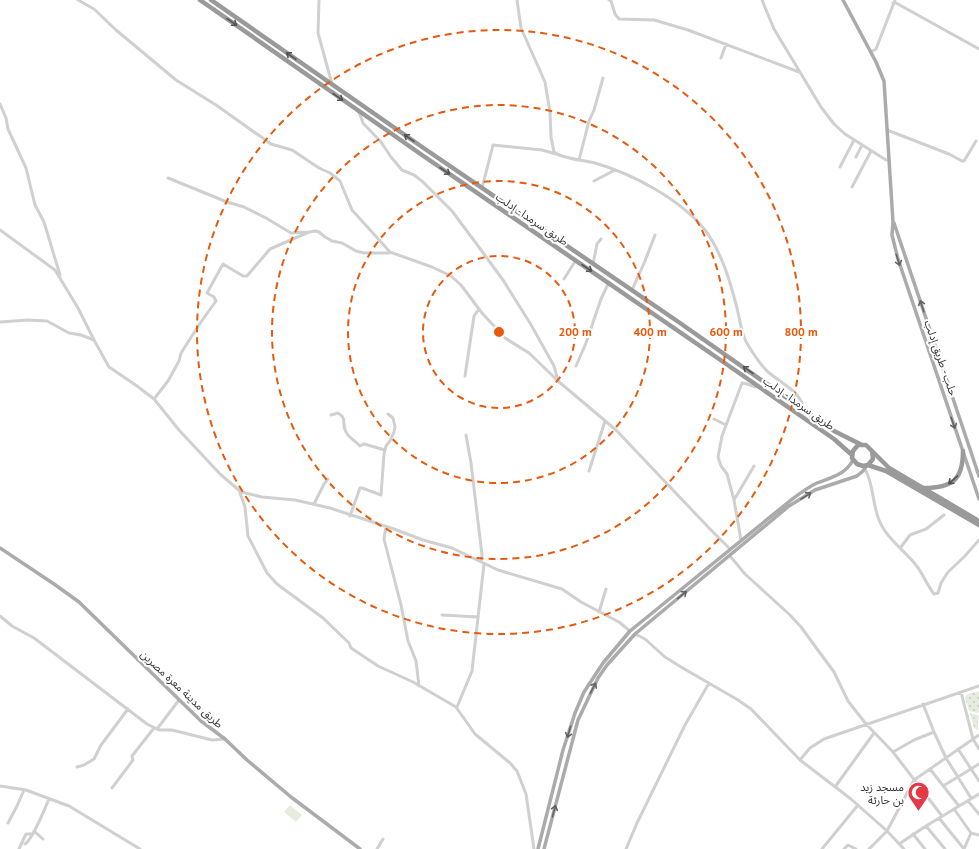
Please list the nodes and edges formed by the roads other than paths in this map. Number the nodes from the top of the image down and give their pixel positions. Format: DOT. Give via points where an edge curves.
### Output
graph roads {
  1 [pos="78,0"];
  2 [pos="200,0"];
  3 [pos="211,0"];
  4 [pos="319,0"];
  5 [pos="517,0"];
  6 [pos="609,0"];
  7 [pos="762,0"];
  8 [pos="842,0"];
  9 [pos="894,2"];
  10 [pos="726,44"];
  11 [pos="979,49"];
  12 [pos="871,52"];
  13 [pos="721,58"];
  14 [pos="302,64"];
  15 [pos="298,69"];
  16 [pos="799,72"];
  17 [pos="603,78"];
  18 [pos="332,85"];
  19 [pos="0,104"];
  20 [pos="359,111"];
  21 [pos="887,130"];
  22 [pos="854,140"];
  23 [pos="976,141"];
  24 [pos="862,145"];
  25 [pos="425,149"];
  26 [pos="871,151"];
  27 [pos="422,155"];
  28 [pos="558,155"];
  29 [pos="856,157"];
  30 [pos="579,160"];
  31 [pos="889,160"];
  32 [pos="840,167"];
  33 [pos="615,170"];
  34 [pos="168,178"];
  35 [pos="594,181"];
  36 [pos="852,187"];
  37 [pos="482,188"];
  38 [pos="893,222"];
  39 [pos="0,230"];
  40 [pos="309,232"];
  41 [pos="655,235"];
  42 [pos="601,239"];
  43 [pos="390,252"];
  44 [pos="576,260"];
  45 [pos="593,264"];
  46 [pos="61,277"];
  47 [pos="564,279"];
  48 [pos="609,282"];
  49 [pos="632,290"];
  50 [pos="479,309"];
  51 [pos="0,322"];
  52 [pos="94,340"];
  53 [pos="576,366"];
  54 [pos="465,376"];
  55 [pos="558,381"];
  56 [pos="760,387"];
  57 [pos="154,399"];
  58 [pos="804,410"];
  59 [pos="388,414"];
  60 [pos="331,415"];
  61 [pos="714,419"];
  62 [pos="606,421"];
  63 [pos="726,425"];
  64 [pos="466,435"];
  65 [pos="862,444"];
  66 [pos="969,448"];
  67 [pos="385,450"];
  68 [pos="872,451"];
  69 [pos="962,451"];
  70 [pos="852,457"];
  71 [pos="754,466"];
  72 [pos="866,466"];
  73 [pos="589,471"];
  74 [pos="979,476"];
  75 [pos="328,479"];
  76 [pos="923,488"];
  77 [pos="239,490"];
  78 [pos="979,499"];
  79 [pos="734,500"];
  80 [pos="314,504"];
  81 [pos="944,515"];
  82 [pos="350,516"];
  83 [pos="979,521"];
  84 [pos="979,525"];
  85 [pos="386,527"];
  86 [pos="758,527"];
  87 [pos="761,530"];
  88 [pos="741,540"];
  89 [pos="978,541"];
  90 [pos="979,545"];
  91 [pos="0,548"];
  92 [pos="901,548"];
  93 [pos="730,549"];
  94 [pos="730,556"];
  95 [pos="482,563"];
  96 [pos="606,589"];
  97 [pos="599,612"];
  98 [pos="442,615"];
  99 [pos="0,616"];
  100 [pos="478,617"];
  101 [pos="630,632"];
  102 [pos="635,634"];
  103 [pos="709,684"];
  104 [pos="419,686"];
  105 [pos="979,686"];
  106 [pos="961,692"];
  107 [pos="179,700"];
  108 [pos="923,704"];
  109 [pos="457,707"];
  110 [pos="128,709"];
  111 [pos="866,724"];
  112 [pos="156,729"];
  113 [pos="934,732"];
  114 [pos="874,733"];
  115 [pos="979,735"];
  116 [pos="224,739"];
  117 [pos="973,739"];
  118 [pos="958,749"];
  119 [pos="979,749"];
  120 [pos="893,752"];
  121 [pos="946,758"];
  122 [pos="800,760"];
  123 [pos="979,764"];
  124 [pos="77,767"];
  125 [pos="930,769"];
  126 [pos="971,769"];
  127 [pos="958,778"];
  128 [pos="914,780"];
  129 [pos="979,781"];
  130 [pos="0,786"];
  131 [pos="943,786"];
  132 [pos="835,787"];
  133 [pos="112,788"];
  134 [pos="24,790"];
  135 [pos="979,794"];
  136 [pos="971,798"];
  137 [pos="49,799"];
  138 [pos="968,801"];
  139 [pos="858,806"];
  140 [pos="959,806"];
  141 [pos="954,810"];
  142 [pos="979,814"];
  143 [pos="942,816"];
  144 [pos="938,818"];
  145 [pos="8,823"];
  146 [pos="926,826"];
  147 [pos="888,831"];
  148 [pos="33,832"];
  149 [pos="971,832"];
  150 [pos="913,834"];
  151 [pos="979,835"];
  152 [pos="43,839"];
  153 [pos="383,839"];
  154 [pos="352,842"];
  155 [pos="26,844"];
  156 [pos="899,844"];
  157 [pos="19,849"];
  158 [pos="140,849"];
  159 [pos="360,849"];
  160 [pos="364,849"];
  161 [pos="377,849"];
  162 [pos="534,849"];
  163 [pos="538,849"];
  164 [pos="544,849"];
  165 [pos="626,849"];
  166 [pos="822,849"];
  167 [pos="844,849"];
  168 [pos="856,849"];
  169 [pos="870,849"];
  170 [pos="904,849"];
  171 [pos="925,849"];
  172 [pos="945,849"];
  173 [pos="964,849"];
  1 -- 43 [label="street" via="94,9 176,80 271,144 292,150 340,181 352,210"];
  2 -- 15 [label="highway, طريق سرمدا - إدلب, one-way"];
  14 -- 3 [label="highway, طريق سرمدا - إدلب, one-way"];
  4 -- 18 [label="street" via="318,33"];
  5 -- 28 [label="street" via="521,28 545,82 552,144"];
  6 -- 10 [label="street" via="619,19 654,20"];
  7 -- 16 [label="street" via="774,29"];
  8 -- 12 [label="main road, حلب - طريق إدلب"];
  9 -- 11 [label="street"];
  9 -- 12 [label="street" via="876,49"];
  10 -- 13 [label="street"];
  10 -- 16 [label="street"];
  12 -- 21 [label="main road, حلب - طريق إدلب" via="884,81"];
  14 -- 15 [label="highway"];
  14 -- 18 [label="highway, طريق سرمدا - إدلب"];
  15 -- 20 [label="highway, طريق سرمدا - إدلب, one-way"];
  16 -- 22 [label="street" via="834,124"];
  17 -- 30 [label="street"];
  25 -- 18 [label="highway, طريق سرمدا - إدلب, one-way"];
  19 -- 46 [label="street" via="26,168"];
  20 -- 27 [label="highway, طريق سرمدا - إدلب"];
  20 -- 55 [label="street" via="363,123 382,142 402,170 423,182 452,211 484,254 533,329 554,366"];
  21 -- 23 [label="street" via="962,161"];
  21 -- 31 [label="main road, حلب - طريق إدلب"];
  22 -- 24 [label="street"];
  22 -- 32 [label="street"];
  24 -- 26 [label="street"];
  24 -- 29 [label="street"];
  25 -- 27 [label="highway"];
  25 -- 37 [label="highway, طريق سرمدا - إدلب"];
  26 -- 31 [label="street"];
  26 -- 36 [label="street"];
  27 -- 44 [label="highway, طريق سرمدا - إدلب, one-way"];
  28 -- 30 [label="street"];
  28 -- 37 [label="street" via="540,150 493,145"];
  30 -- 33 [label="street"];
  31 -- 38 [label="main road, حلب - طريق إدلب"];
  33 -- 35 [label="street"];
  33 -- 58 [label="street" via="672,200 690,214 705,231 720,254 747,343 768,371 795,392"];
  34 -- 40 [label="street" via="235,206 244,207 291,233"];
  37 -- 45 [label="highway, طريق سرمدا - إدلب"];
  66 -- 38 [label="main road, حلب - طريق إدلب, one-way"];
  38 -- 69 [label="main road, حلب - طريق إدلب, one-way" via="892,235 898,259"];
  39 -- 46 [label="street"];
  40 -- 43 [label="street" via="320,232 332,241 356,251"];
  40 -- 57 [label="street" via="270,249 247,276 223,264 207,293 216,301 180,353 179,361 168,381"];
  41 -- 49 [label="street"];
  42 -- 45 [label="street" via="595,251"];
  43 -- 50 [label="street" via="451,276 462,285"];
  44 -- 47 [label="street"];
  44 -- 48 [label="highway, طريق سرمدا - إدلب, one-way"];
  45 -- 49 [label="highway, طريق سرمدا - إدلب"];
  46 -- 52 [label="street"];
  48 -- 53 [label="street"];
  48 -- 56 [label="highway, طريق سرمدا - إدلب"];
  58 -- 49 [label="highway, طريق سرمدا - إدلب, one-way"];
  50 -- 54 [label="street" via="474,316"];
  50 -- 55 [label="street" via="505,338 529,353"];
  51 -- 52 [label="street" via="46,321 69,333"];
  52 -- 57 [label="street" via="109,367"];
  55 -- 62 [label="street"];
  56 -- 63 [label="street" via="742,384"];
  56 -- 70 [label="highway, طريق سرمدا - إدلب" via="834,439"];
  57 -- 77 [label="street" via="220,474"];
  58 -- 65 [label="highway, طريق سرمدا - إدلب" via="840,435"];
  59 -- 67 [label="street" via="393,418 395,427"];
  60 -- 67 [label="street" via="338,413 342,416 344,429 360,446 364,444"];
  61 -- 63 [label="street"];
  62 -- 73 [label="street"];
  62 -- 93 [label="street" via="635,448"];
  63 -- 79 [label="street" via="718,457 727,474"];
  64 -- 95 [label="street"];
  65 -- 68 [label="highway"];
  65 -- 70 [label="highway" via="855,448"];
  66 -- 69 [label="main road"];
  66 -- 74 [label="main road, حلب - طريق إدلب"];
  67 -- 82 [label="street" via="381,496 360,488"];
  68 -- 72 [label="highway" via="873,458"];
  68 -- 76 [label="highway" via="887,466"];
  69 -- 76 [label="highway, one-way" via="961,468 954,481 944,486"];
  69 -- 78 [label="main road, حلب - طريق إدلب"];
  70 -- 72 [label="highway" via="859,465"];
  70 -- 86 [label="main road" via="848,468 841,474 800,493"];
  71 -- 79 [label="street"];
  72 -- 84 [label="highway" via="886,471"];
  87 -- 72 [label="main road, one-way" via="790,506 811,493 857,476"];
  72 -- 92 [label="street" via="880,523"];
  75 -- 80 [label="street"];
  76 -- 83 [label="highway"];
  77 -- 80 [label="street"];
  77 -- 104 [label="street" via="245,507 248,536 267,573 277,584 323,618 351,648 378,666"];
  79 -- 88 [label="street"];
  80 -- 82 [label="street"];
  81 -- 92 [label="street" via="926,529 910,535"];
  82 -- 85 [label="street"];
  85 -- 95 [label="street" via="452,548"];
  85 -- 104 [label="street" via="384,539 408,641 416,661"];
  86 -- 87 [label="main road"];
  86 -- 88 [label="main road"];
  87 -- 94 [label="main road"];
  88 -- 93 [label="main road"];
  89 -- 90 [label="street"];
  89 -- 92 [label="street" via="948,572 936,594"];
  91 -- 107 [label="main road, طريق مدينة معرة مصرين" via="79,602"];
  93 -- 101 [label="main road"];
  102 -- 94 [label="main road, one-way"];
  94 -- 111 [label="street" via="745,574 801,627 834,672 848,701"];
  95 -- 97 [label="street" via="562,589"];
  95 -- 100 [label="street"];
  96 -- 97 [label="street"];
  97 -- 101 [label="street" via="619,622"];
  98 -- 100 [label="street"];
  99 -- 110 [label="street" via="34,638"];
  100 -- 109 [label="street" via="472,671"];
  101 -- 163 [label="main road, one-way" via="603,663 584,692 575,713"];
  102 -- 103 [label="street" via="645,639 665,657"];
  164 -- 102 [label="main road, one-way" via="578,720 598,678"];
  103 -- 122 [label="street" via="751,709"];
  103 -- 165 [label="street" via="685,725"];
  104 -- 109 [label="street"];
  105 -- 106 [label="street"];
  106 -- 108 [label="street"];
  106 -- 117 [label="street"];
  107 -- 112 [label="street"];
  107 -- 116 [label="main road, طريق مدينة معرة مصرين"];
  108 -- 111 [label="street"];
  108 -- 113 [label="street"];
  109 -- 162 [label="street" via="476,734 518,771 526,794"];
  110 -- 112 [label="street"];
  110 -- 124 [label="street" via="94,759"];
  111 -- 114 [label="street"];
  111 -- 122 [label="street" via="820,741"];
  112 -- 116 [label="street" via="172,730 212,740"];
  112 -- 133 [label="street" via="132,756 133,760"];
  113 -- 120 [label="street"];
  113 -- 121 [label="street"];
  114 -- 120 [label="street"];
  114 -- 132 [label="street"];
  115 -- 117 [label="street"];
  116 -- 154 [label="main road, طريق مدينة معرة مصرين" via="286,792"];
  117 -- 118 [label="street"];
  117 -- 119 [label="street"];
  118 -- 121 [label="street"];
  118 -- 126 [label="street"];
  120 -- 128 [label="street"];
  121 -- 125 [label="street"];
  121 -- 127 [label="street"];
  122 -- 132 [label="street"];
  123 -- 126 [label="street"];
  125 -- 128 [label="street"];
  125 -- 131 [label="street"];
  126 -- 127 [label="street"];
  126 -- 129 [label="street"];
  127 -- 131 [label="street"];
  127 -- 136 [label="street"];
  128 -- 143 [label="street"];
  128 -- 147 [label="street"];
  130 -- 134 [label="street"];
  131 -- 140 [label="street"];
  132 -- 139 [label="street"];
  134 -- 137 [label="street"];
  134 -- 145 [label="street"];
  135 -- 136 [label="street"];
  136 -- 138 [label="street"];
  137 -- 148 [label="street"];
  137 -- 158 [label="street" via="69,806"];
  138 -- 140 [label="street"];
  138 -- 142 [label="street"];
  139 -- 147 [label="street"];
  139 -- 166 [label="street"];
  140 -- 141 [label="street"];
  141 -- 143 [label="street"];
  141 -- 149 [label="street"];
  143 -- 144 [label="street"];
  144 -- 146 [label="street"];
  144 -- 173 [label="street"];
  146 -- 150 [label="street"];
  146 -- 172 [label="street"];
  147 -- 156 [label="street"];
  147 -- 169 [label="street"];
  148 -- 152 [label="street"];
  148 -- 155 [label="street"];
  148 -- 157 [label="street" via="26,834"];
  149 -- 151 [label="street"];
  149 -- 173 [label="street"];
  150 -- 156 [label="street"];
  150 -- 171 [label="street"];
  153 -- 161 [label="street"];
  154 -- 159 [label="main road, طريق مدينة معرة مصرين"];
  154 -- 160 [label="main road, طريق مدينة معرة مصرين"];
  156 -- 170 [label="street"];
  167 -- 168 [label="street" via="848,845"];
}
